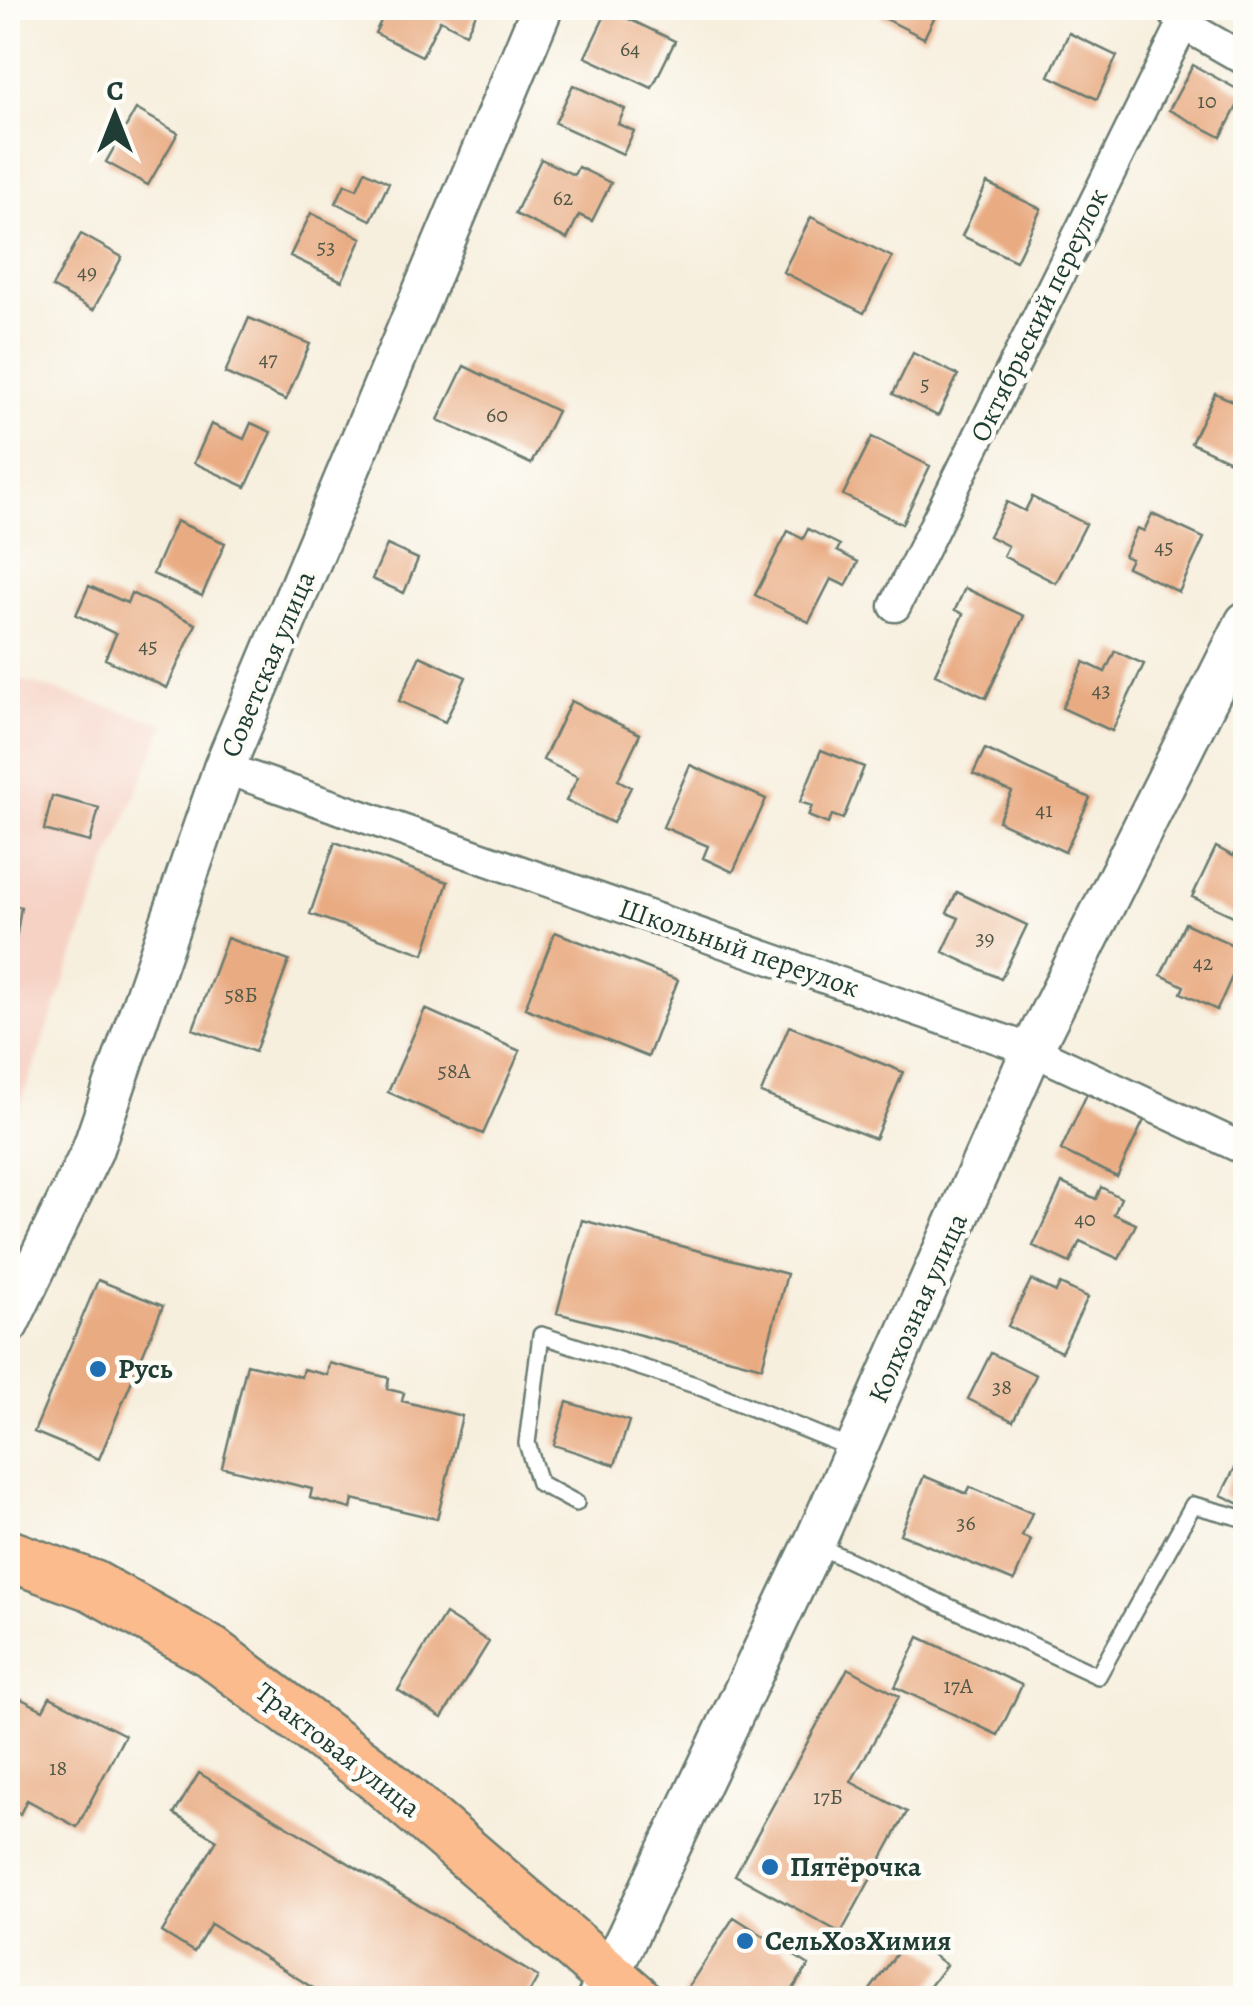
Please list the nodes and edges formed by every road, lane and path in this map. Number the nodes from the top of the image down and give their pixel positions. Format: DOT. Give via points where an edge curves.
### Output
graph roads {
  1 [pos="542,8"];
  2 [pos="1177,16"];
  3 [pos="1246,60"];
  4 [pos="895,606"];
  5 [pos="1246,622"];
  6 [pos="224,768"];
  7 [pos="1032,1050"];
  8 [pos="1246,1150"];
  9 [pos="8,1324"];
  10 [pos="856,1450"];
  11 [pos="576,1503"];
  12 [pos="1246,1519"];
  13 [pos="814,1544"];
  14 [pos="8,1555"];
  15 [pos="613,1991"];
  1 -- 6 [label="street, Советская улица"];
  2 -- 3 [label="street"];
  2 -- 4 [label="street, Октябрьский переулок"];
  5 -- 7 [label="street, Колхозная улица"];
  6 -- 7 [label="street, Школьный переулок"];
  6 -- 9 [label="street, Советская улица" via="92,1151"];
  7 -- 8 [label="street, Школьный переулок"];
  7 -- 10 [label="street, Колхозная улица"];
  10 -- 11 [label="lane" via="695,1385 540,1335 527,1443 539,1482"];
  10 -- 13 [label="street, Колхозная улица"];
  12 -- 13 [label="lane" via="1193,1505 1098,1676"];
  13 -- 15 [label="street, Колхозная улица"];
  14 -- 15 [label="main road, Трактовая улица" via="93,1586 211,1652 378,1777"];
}
